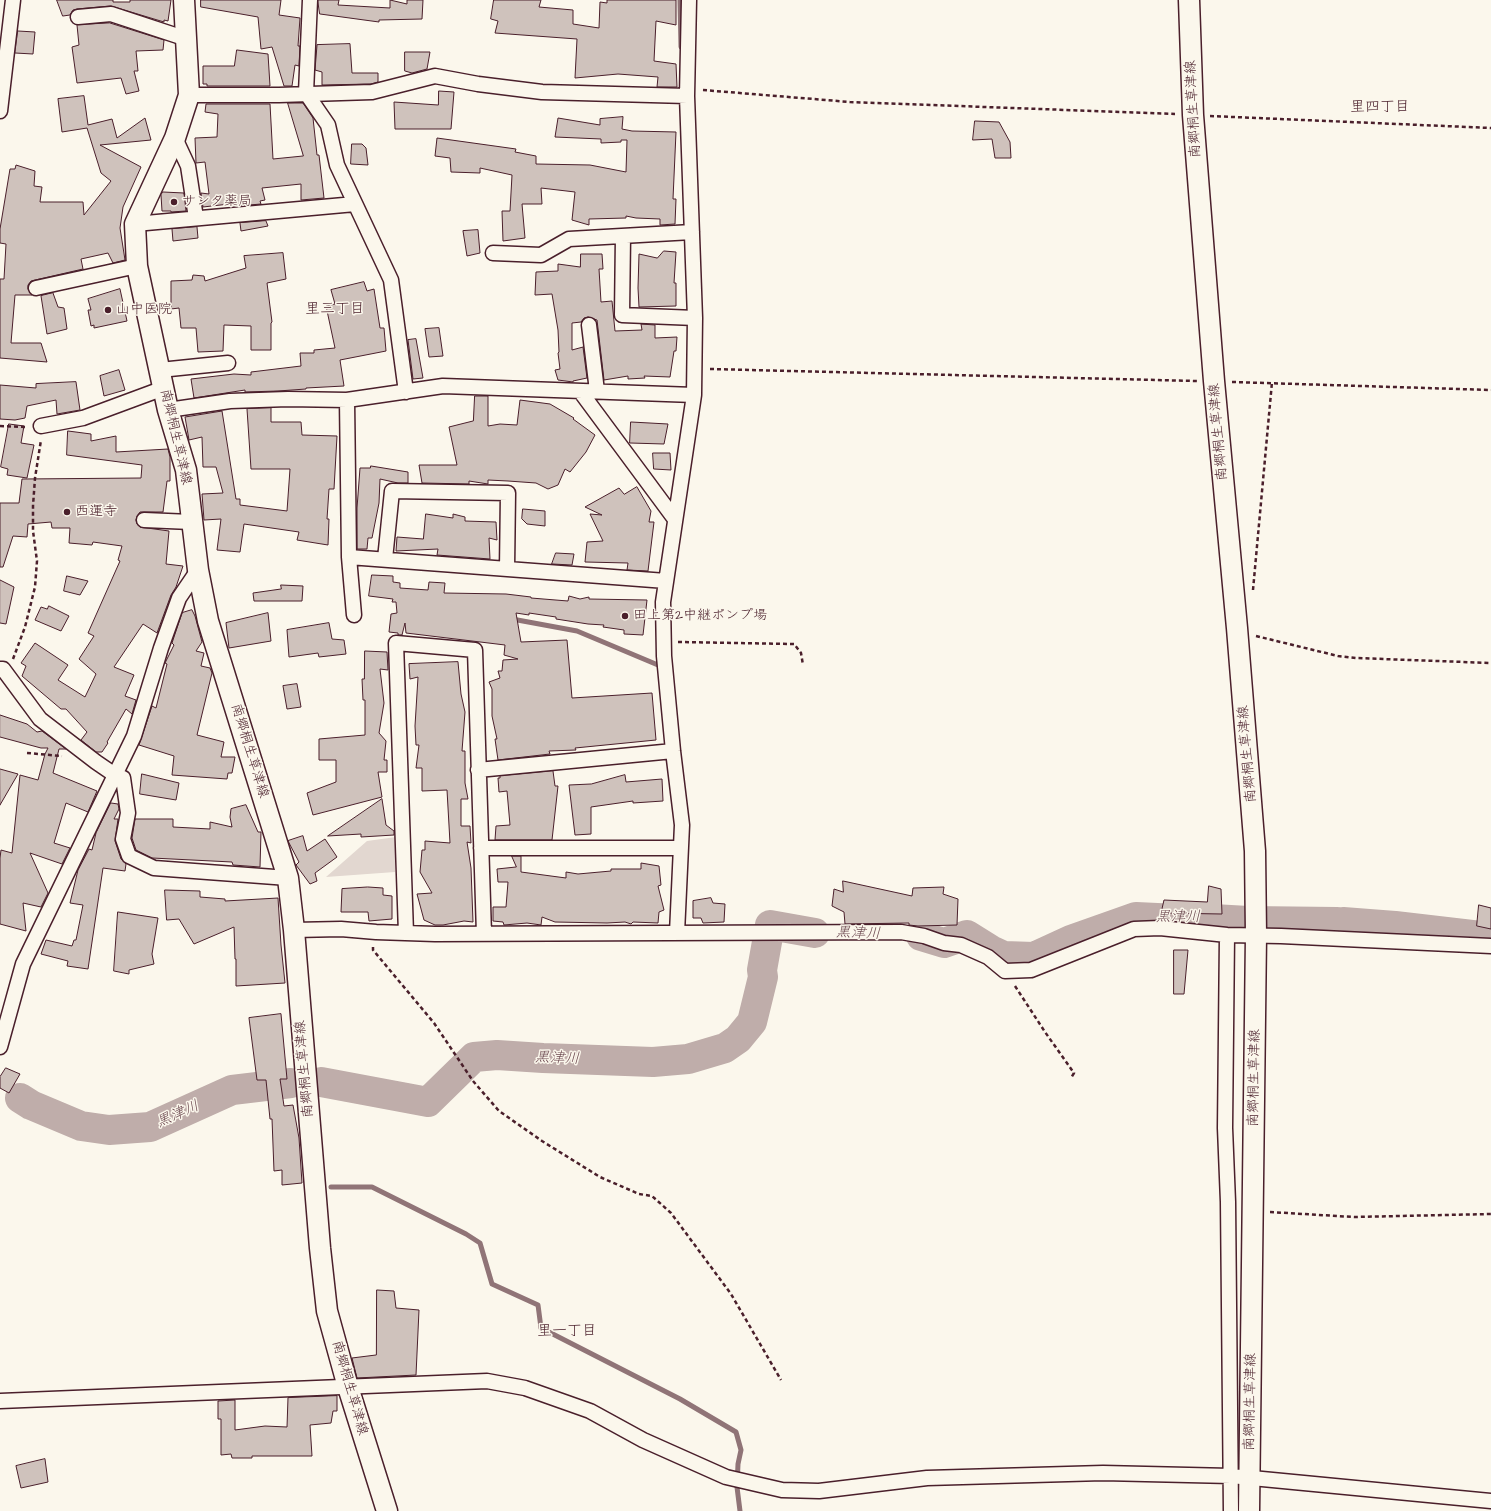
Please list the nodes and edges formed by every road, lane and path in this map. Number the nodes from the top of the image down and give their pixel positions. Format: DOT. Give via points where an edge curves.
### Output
graph roads {
  1 [pos="13,0"];
  2 [pos="184,0"];
  3 [pos="310,0"];
  4 [pos="689,0"];
  5 [pos="1189,0"];
  6 [pos="78,17"];
  7 [pos="186,39"];
  8 [pos="306,93"];
  9 [pos="687,93"];
  10 [pos="189,95"];
  11 [pos="0,111"];
  12 [pos="1193,115"];
  13 [pos="1491,128"];
  14 [pos="175,138"];
  15 [pos="355,204"];
  16 [pos="196,218"];
  17 [pos="135,224"];
  18 [pos="692,232"];
  19 [pos="623,236"];
  20 [pos="493,253"];
  21 [pos="137,266"];
  22 [pos="36,288"];
  23 [pos="695,318"];
  24 [pos="589,325"];
  25 [pos="228,363"];
  26 [pos="693,369"];
  27 [pos="162,379"];
  28 [pos="1214,381"];
  29 [pos="1272,382"];
  30 [pos="1491,390"];
  31 [pos="580,391"];
  32 [pos="597,391"];
  33 [pos="406,392"];
  34 [pos="694,395"];
  35 [pos="347,400"];
  36 [pos="168,410"];
  37 [pos="0,426"];
  38 [pos="41,426"];
  39 [pos="674,518"];
  40 [pos="144,520"];
  41 [pos="191,522"];
  42 [pos="349,557"];
  43 [pos="384,559"];
  44 [pos="507,569"];
  45 [pos="198,570"];
  46 [pos="666,580"];
  47 [pos="1252,598"];
  48 [pos="354,615"];
  49 [pos="1238,637"];
  50 [pos="664,642"];
  51 [pos="1491,662"];
  52 [pos="803,664"];
  53 [pos="1,669"];
  54 [pos="672,751"];
  55 [pos="478,770"];
  56 [pos="115,775"];
  57 [pos="481,848"];
  58 [pos="681,848"];
  59 [pos="288,878"];
  60 [pos="294,930"];
  61 [pos="376,932"];
  62 [pos="406,933"];
  63 [pos="677,933"];
  64 [pos="484,934"];
  65 [pos="1227,935"];
  66 [pos="1256,935"];
  67 [pos="1491,946"];
  68 [pos="1006,970"];
  69 [pos="0,1047"];
  70 [pos="1071,1078"];
  71 [pos="1254,1211"];
  72 [pos="1491,1214"];
  73 [pos="781,1380"];
  74 [pos="348,1387"];
  75 [pos="0,1401"];
  76 [pos="1241,1477"];
  77 [pos="1491,1501"];
  78 [pos="387,1511"];
  79 [pos="1231,1511"];
  80 [pos="1249,1511"];
  1 -- 11 [label="street"];
  2 -- 7 [label="main road, 南郷桐生草津線"];
  3 -- 8 [label="street"];
  4 -- 9 [label="street"];
  5 -- 12 [label="main road, 南郷桐生草津線"];
  6 -- 7 [label="street" via="111,14"];
  7 -- 10 [label="main road, 南郷桐生草津線"];
  8 -- 9 [label="street" via="372,92 435,76 542,92"];
  8 -- 10 [label="street"];
  8 -- 15 [label="street" via="328,124 337,165"];
  9 -- 12 [label="path" via="706,90 858,102"];
  9 -- 18 [label="street"];
  10 -- 14 [label="main road, 南郷桐生草津線"];
  12 -- 13 [label="path"];
  12 -- 28 [label="main road, 南郷桐生草津線"];
  14 -- 16 [label="street" via="188,166"];
  14 -- 17 [label="main road, 南郷桐生草津線"];
  15 -- 16 [label="street"];
  15 -- 33 [label="street" via="391,280"];
  16 -- 17 [label="street"];
  17 -- 21 [label="main road, 南郷桐生草津線"];
  18 -- 19 [label="street"];
  18 -- 23 [label="street"];
  19 -- 20 [label="street" via="569,239 541,255"];
  19 -- 23 [label="street" via="622,315"];
  21 -- 22 [label="street"];
  21 -- 27 [label="main road, 南郷桐生草津線"];
  23 -- 26 [label="street"];
  24 -- 32 [label="street"];
  25 -- 27 [label="street"];
  26 -- 28 [label="path"];
  26 -- 34 [label="street"];
  27 -- 36 [label="main road, 南郷桐生草津線"];
  27 -- 38 [label="street" via="83,418"];
  28 -- 29 [label="path"];
  28 -- 49 [label="main road, 南郷桐生草津線"];
  29 -- 30 [label="path"];
  29 -- 47 [label="path"];
  31 -- 32 [label="street"];
  31 -- 33 [label="street" via="443,386"];
  31 -- 39 [label="street"];
  32 -- 34 [label="street"];
  33 -- 35 [label="street"];
  34 -- 39 [label="street"];
  35 -- 36 [label="street" via="230,401"];
  35 -- 42 [label="street"];
  36 -- 41 [label="main road, 南郷桐生草津線" via="186,470"];
  37 -- 38 [label="path"];
  38 -- 53 [label="path" via="33,506 33,531 38,561 35,587 25,627 13,658"];
  39 -- 46 [label="street"];
  40 -- 41 [label="street"];
  41 -- 45 [label="main road, 南郷桐生草津線"];
  42 -- 43 [label="street"];
  42 -- 48 [label="street"];
  43 -- 44 [label="street"];
  43 -- 44 [label="street" via="392,491 508,493"];
  44 -- 46 [label="street"];
  45 -- 56 [label="street" via="179,598 134,736"];
  45 -- 59 [label="main road, 南郷桐生草津線" via="208,620"];
  46 -- 50 [label="street" via="663,602"];
  49 -- 51 [label="path" via="1251,635 1296,647 1356,658"];
  49 -- 66 [label="main road, 南郷桐生草津線" via="1255,851"];
  50 -- 52 [label="path" via="794,644 801,654"];
  50 -- 54 [label="street"];
  53 -- 56 [label="street" via="40,719"];
  54 -- 55 [label="street"];
  54 -- 58 [label="street" via="682,825"];
  55 -- 57 [label="street"];
  55 -- 62 [label="street" via="475,650 396,643"];
  56 -- 59 [label="street" via="123,778 128,813 123,839 129,856 154,868"];
  56 -- 69 [label="street" via="23,964"];
  57 -- 58 [label="street"];
  57 -- 64 [label="street"];
  58 -- 63 [label="street"];
  59 -- 60 [label="main road, 南郷桐生草津線"];
  60 -- 61 [label="street" via="341,929"];
  60 -- 74 [label="main road, 南郷桐生草津線" via="327,1311"];
  61 -- 62 [label="street"];
  61 -- 73 [label="path" via="373,950 434,1023 473,1081 500,1111 600,1177 639,1194 652,1196 671,1213 731,1294"];
  62 -- 64 [label="street"];
  63 -- 64 [label="street"];
  63 -- 68 [label="street" via="901,932 961,945 988,957"];
  65 -- 66 [label="street"];
  65 -- 68 [label="street" via="1160,928 1134,929 1031,970"];
  65 -- 76 [label="street" via="1225,1128"];
  66 -- 67 [label="street"];
  66 -- 71 [label="main road, 南郷桐生草津線"];
  68 -- 70 [label="path" via="1074,1073"];
  71 -- 72 [label="path" via="1354,1217"];
  71 -- 76 [label="main road, 南郷桐生草津線"];
  74 -- 75 [label="street"];
  74 -- 76 [label="street" via="487,1381 525,1388 590,1411 643,1440 726,1477 782,1490 819,1491 927,1478 1088,1473"];
  74 -- 78 [label="main road, 南郷桐生草津線"];
  76 -- 77 [label="street"];
  76 -- 79 [label="street"];
  76 -- 80 [label="main road, 南郷桐生草津線"];
}
